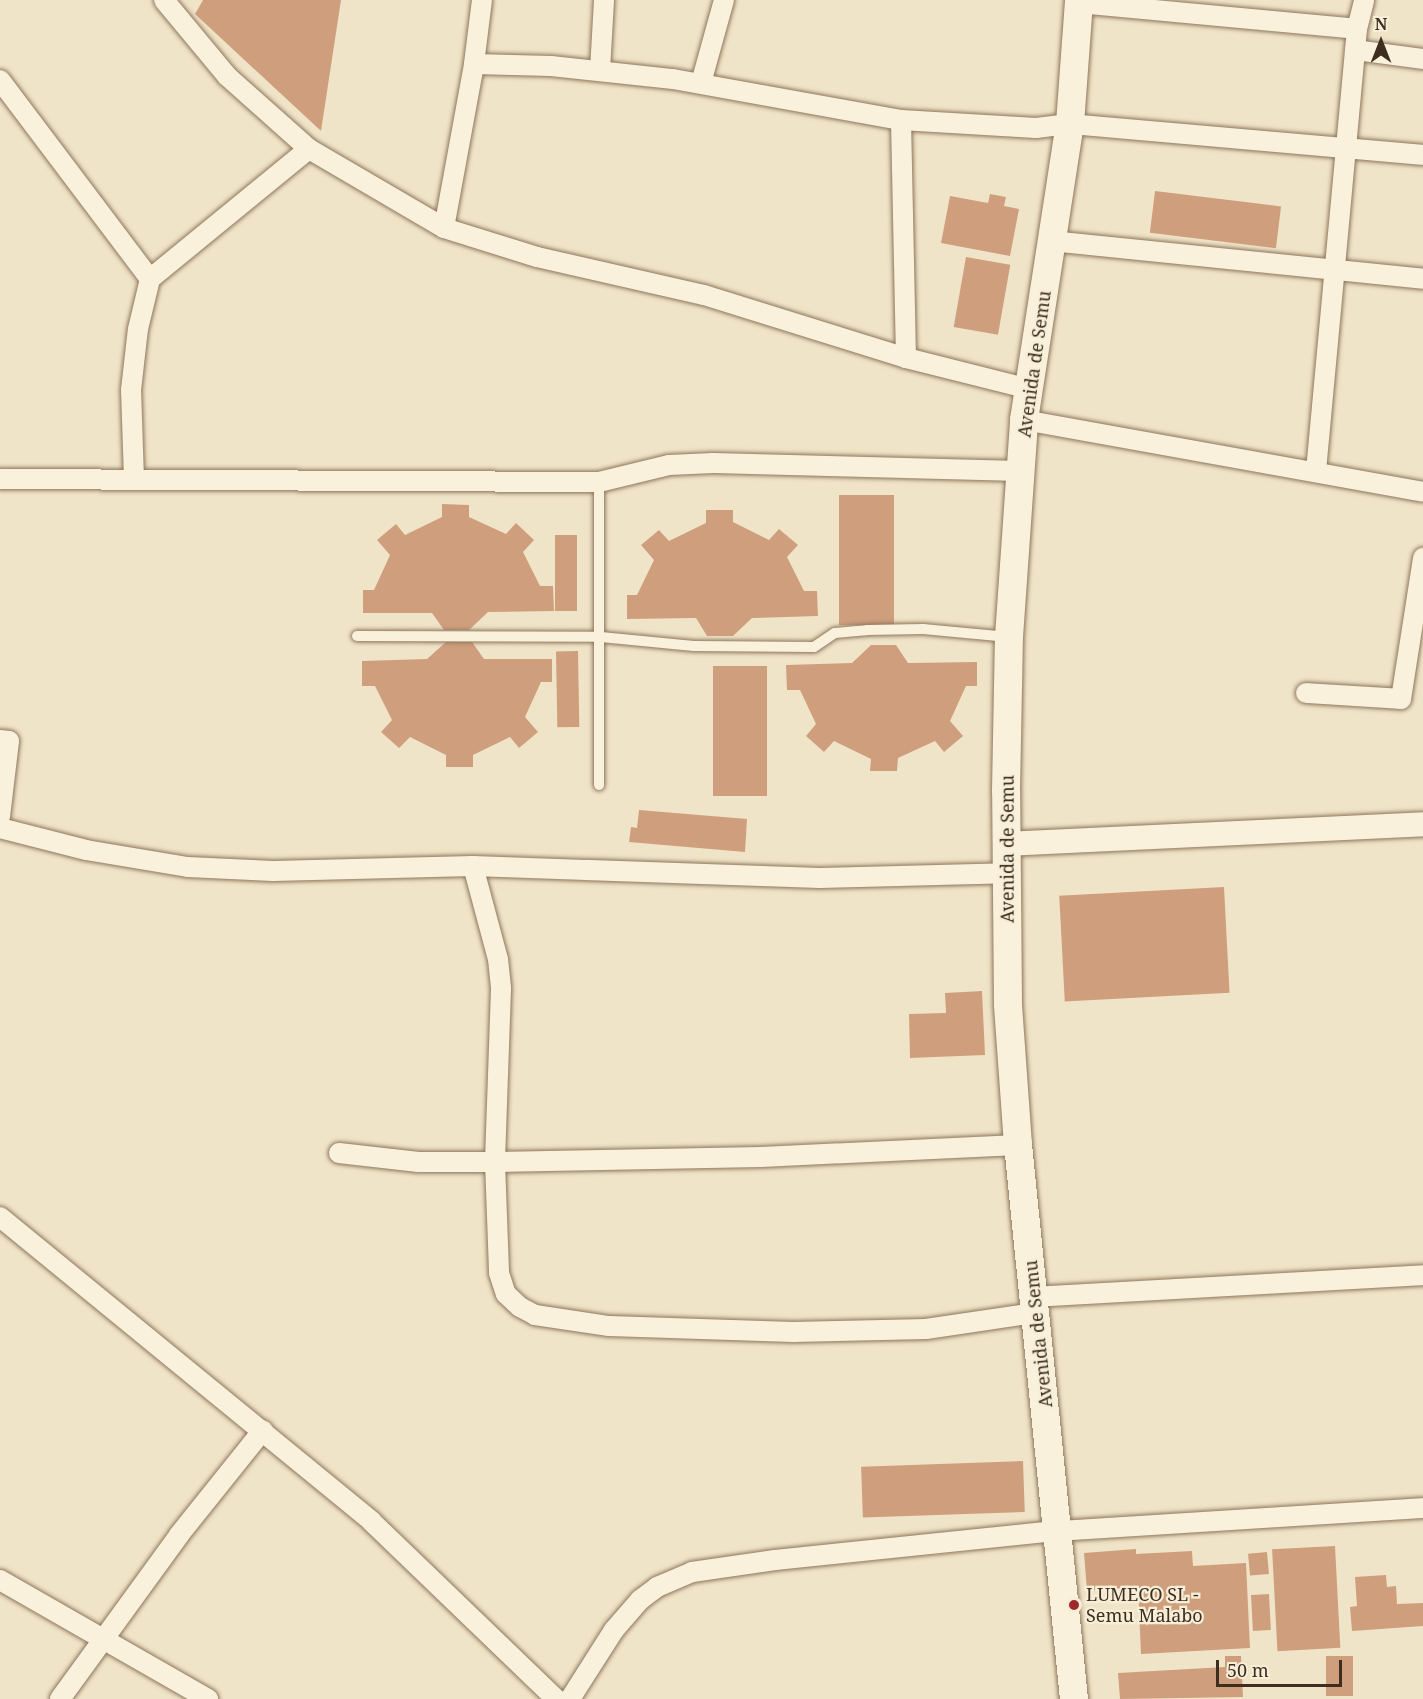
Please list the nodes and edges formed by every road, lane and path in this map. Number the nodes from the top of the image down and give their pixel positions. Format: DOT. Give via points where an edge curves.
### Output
graph roads {
  1 [pos="164,0"];
  2 [pos="482,0"];
  3 [pos="604,0"];
  4 [pos="724,0"];
  5 [pos="1364,0"];
  6 [pos="1079,1"];
  7 [pos="1357,29"];
  8 [pos="1355,50"];
  9 [pos="1423,59"];
  10 [pos="474,64"];
  11 [pos="600,70"];
  12 [pos="0,80"];
  13 [pos="701,83"];
  14 [pos="901,120"];
  15 [pos="1070,124"];
  16 [pos="1348,148"];
  17 [pos="309,149"];
  18 [pos="1423,155"];
  19 [pos="444,228"];
  20 [pos="1051,241"];
  21 [pos="1336,272"];
  22 [pos="150,279"];
  23 [pos="1423,279"];
  24 [pos="906,358"];
  25 [pos="1029,389"];
  26 [pos="1024,420"];
  27 [pos="1020,471"];
  28 [pos="1316,471"];
  29 [pos="0,479"];
  30 [pos="134,479"];
  31 [pos="598,482"];
  32 [pos="1423,492"];
  33 [pos="1423,558"];
  34 [pos="357,636"];
  35 [pos="601,637"];
  36 [pos="1009,637"];
  37 [pos="1306,693"];
  38 [pos="0,740"];
  39 [pos="598,785"];
  40 [pos="0,816"];
  41 [pos="1423,824"];
  42 [pos="0,828"];
  43 [pos="1006,844"];
  44 [pos="473,866"];
  45 [pos="1006,873"];
  46 [pos="1018,1145"];
  47 [pos="339,1153"];
  48 [pos="495,1162"];
  49 [pos="0,1217"];
  50 [pos="1423,1275"];
  51 [pos="1034,1305"];
  52 [pos="262,1430"];
  53 [pos="1423,1508"];
  54 [pos="1058,1531"];
  55 [pos="0,1580"];
  56 [pos="103,1639"];
  57 [pos="60,1699"];
  58 [pos="208,1699"];
  59 [pos="556,1699"];
  60 [pos="570,1699"];
  61 [pos="1074,1699"];
  1 -- 17 [label="street" via="227,76"];
  2 -- 10 [label="street"];
  3 -- 11 [label="street"];
  4 -- 13 [label="street"];
  5 -- 7 [label="street"];
  6 -- 7 [label="street"];
  6 -- 15 [label="main road, Avenida de Semu"];
  7 -- 8 [label="street"];
  8 -- 9 [label="street"];
  8 -- 16 [label="street"];
  10 -- 11 [label="street"];
  10 -- 19 [label="street"];
  11 -- 13 [label="street"];
  12 -- 22 [label="street"];
  13 -- 14 [label="street"];
  14 -- 15 [label="street" via="1036,128"];
  14 -- 24 [label="street"];
  15 -- 16 [label="street"];
  15 -- 20 [label="main road, Avenida de Semu"];
  16 -- 18 [label="street"];
  16 -- 21 [label="street"];
  17 -- 19 [label="street"];
  17 -- 22 [label="street"];
  19 -- 24 [label="street" via="537,257 704,295"];
  20 -- 21 [label="street"];
  20 -- 25 [label="main road, Avenida de Semu"];
  21 -- 23 [label="street"];
  21 -- 28 [label="street"];
  22 -- 30 [label="street" via="130,390"];
  24 -- 25 [label="street"];
  25 -- 26 [label="main road, Avenida de Semu"];
  26 -- 27 [label="main road, Avenida de Semu"];
  26 -- 28 [label="street"];
  27 -- 31 [label="street" via="713,463 669,465"];
  27 -- 36 [label="main road, Avenida de Semu"];
  28 -- 32 [label="street"];
  29 -- 30 [label="street"];
  30 -- 31 [label="street"];
  31 -- 35 [label="lane"];
  33 -- 37 [label="street" via="1401,699"];
  34 -- 35 [label="lane"];
  35 -- 36 [label="lane" via="694,646 814,647 836,633 867,630 923,629"];
  35 -- 39 [label="lane"];
  36 -- 43 [label="main road, Avenida de Semu"];
  38 -- 40 [label="street" via="9,741"];
  41 -- 43 [label="street"];
  42 -- 44 [label="street" via="86,850 188,867 273,871"];
  43 -- 45 [label="main road, Avenida de Semu"];
  44 -- 45 [label="street" via="820,878"];
  44 -- 48 [label="street" via="498,959 501,989"];
  45 -- 46 [label="main road, Avenida de Semu" via="1008,1004"];
  46 -- 48 [label="street" via="761,1157"];
  46 -- 51 [label="main road, Avenida de Semu"];
  47 -- 48 [label="street" via="418,1162"];
  48 -- 51 [label="street" via="499,1273 506,1294 535,1315 609,1326 804,1332 958,1326"];
  49 -- 52 [label="street"];
  50 -- 51 [label="street"];
  51 -- 54 [label="main road, Avenida de Semu"];
  52 -- 56 [label="street"];
  52 -- 59 [label="street" via="371,1521"];
  53 -- 54 [label="street"];
  54 -- 60 [label="street" via="775,1560 674,1578 640,1600 614,1630"];
  54 -- 61 [label="main road, Avenida de Semu"];
  55 -- 56 [label="street"];
  56 -- 57 [label="street"];
  56 -- 58 [label="street"];
}
